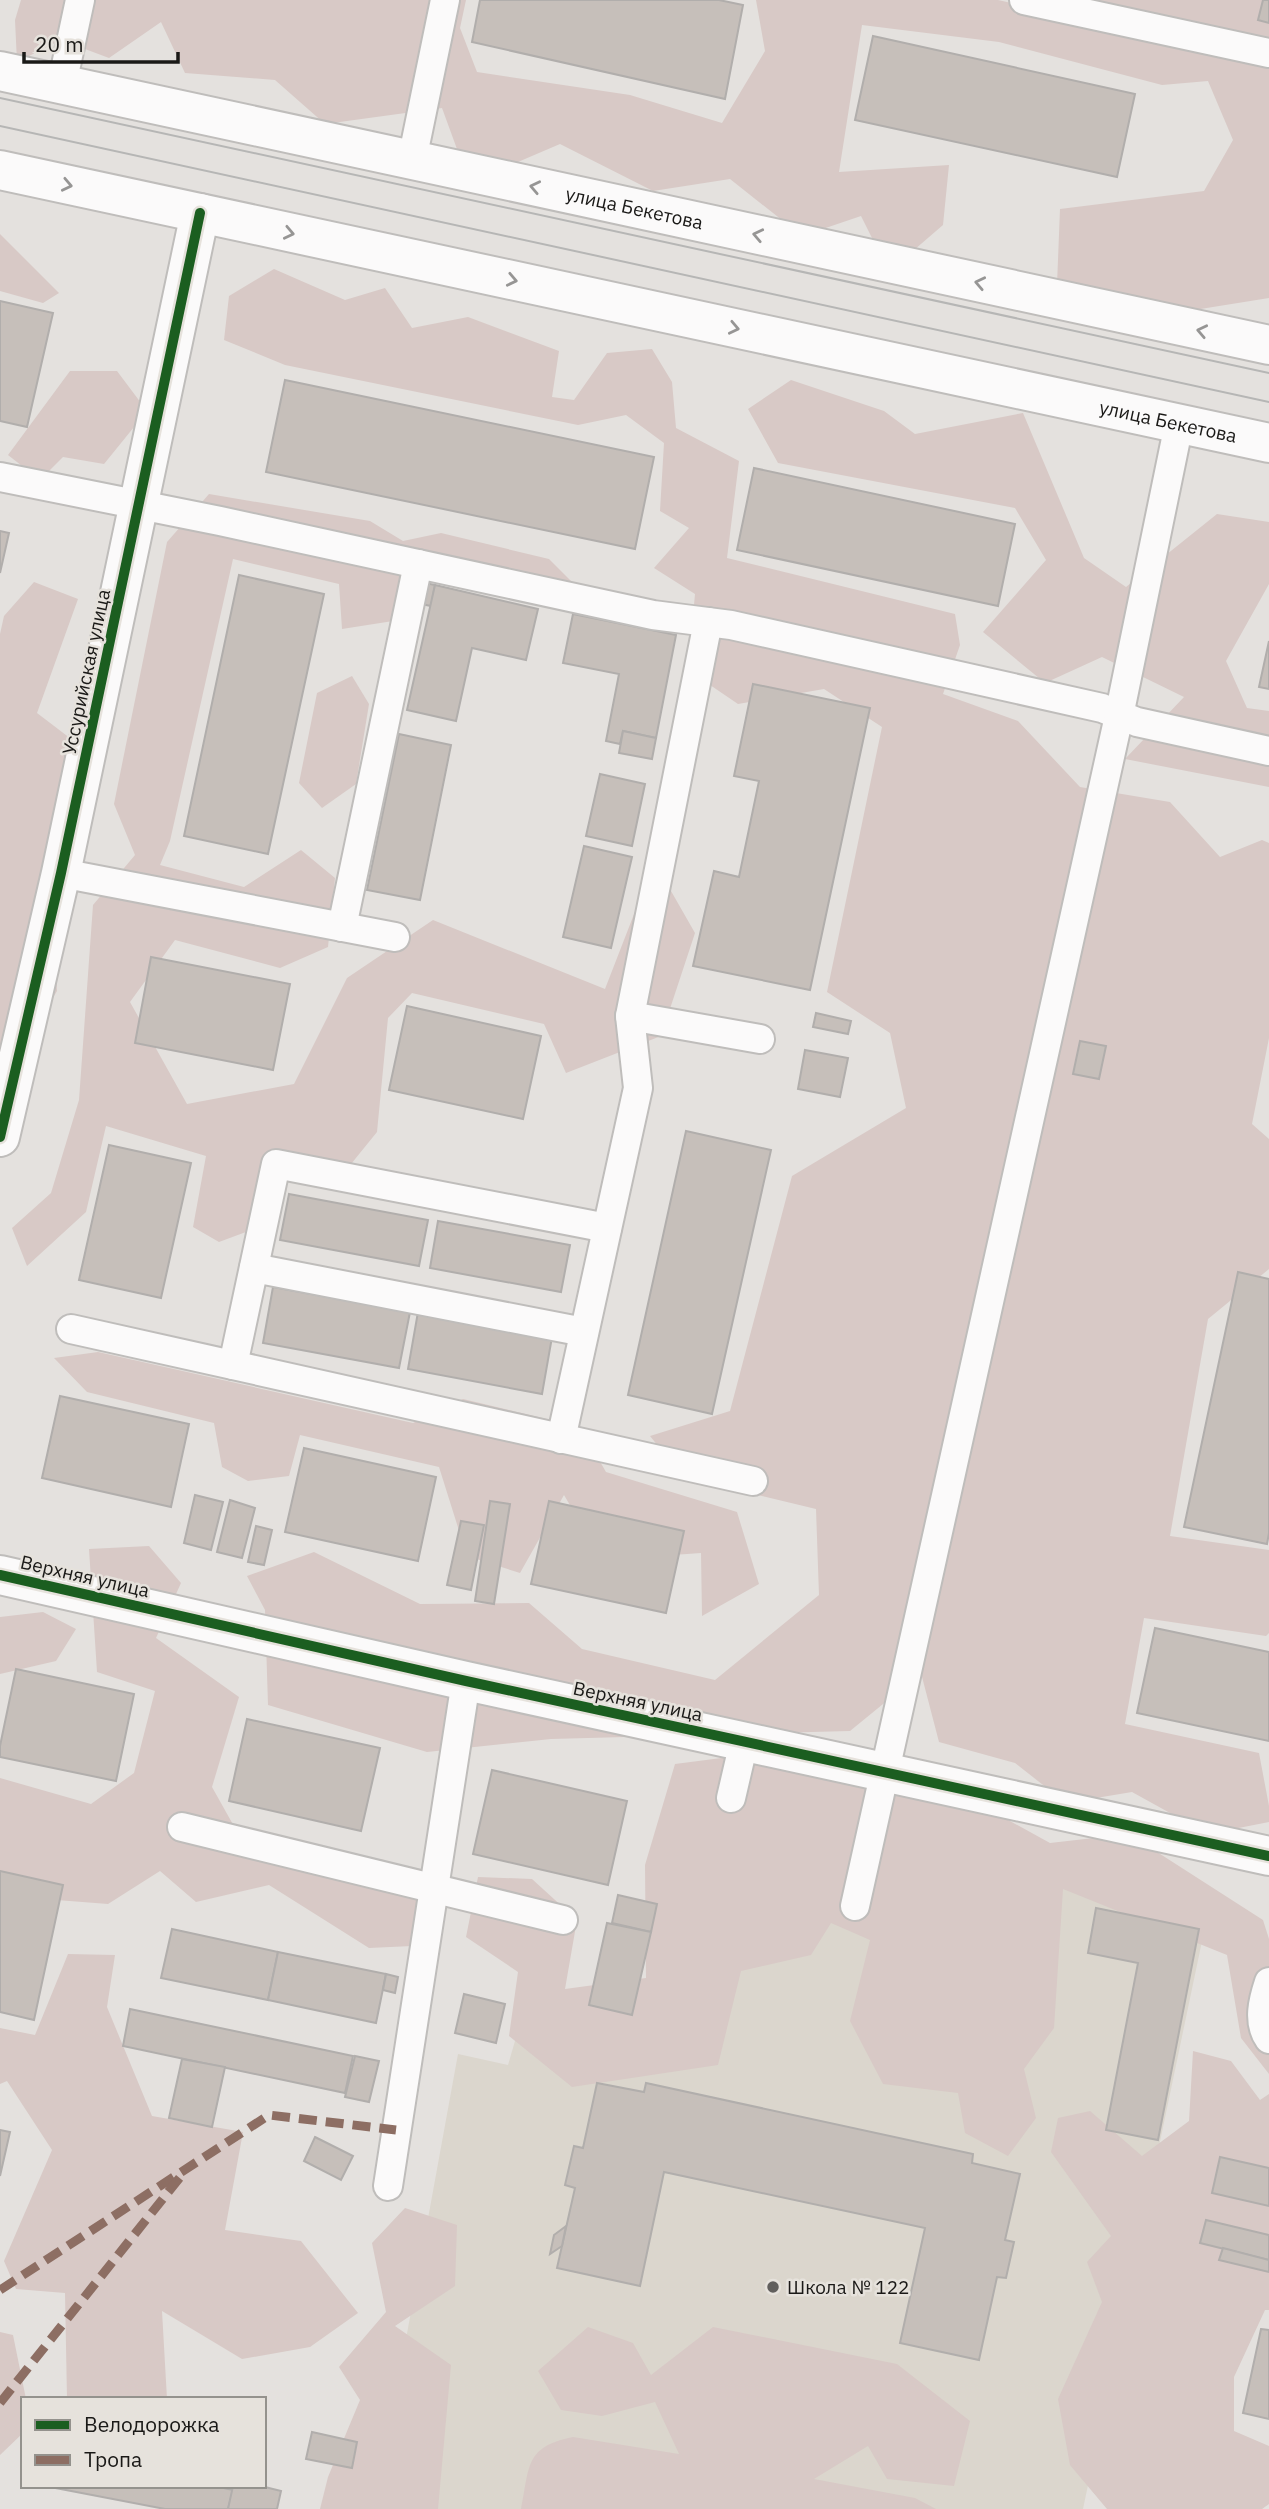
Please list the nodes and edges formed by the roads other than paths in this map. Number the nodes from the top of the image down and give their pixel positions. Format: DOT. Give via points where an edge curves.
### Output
graph roads {
  1 [pos="80,0"];
  2 [pos="445,0"];
  3 [pos="1024,0"];
  4 [pos="1269,53"];
  5 [pos="0,71"];
  6 [pos="62,84"];
  7 [pos="412,160"];
  8 [pos="0,170"];
  9 [pos="200,214"];
  10 [pos="1269,345"];
  11 [pos="1179,424"];
  12 [pos="1269,443"];
  13 [pos="0,477"];
  14 [pos="139,506"];
  15 [pos="418,564"];
  16 [pos="708,622"];
  17 [pos="1119,716"];
  18 [pos="1269,751"];
  19 [pos="61,873"];
  20 [pos="342,927"];
  21 [pos="395,937"];
  22 [pos="630,1016"];
  23 [pos="760,1039"];
  24 [pos="0,1137"];
  25 [pos="607,1228"];
  26 [pos="254,1268"];
  27 [pos="71,1329"];
  28 [pos="584,1332"];
  29 [pos="233,1365"];
  30 [pos="561,1438"];
  31 [pos="753,1481"];
  32 [pos="0,1575"];
  33 [pos="466,1681"];
  34 [pos="744,1741"];
  35 [pos="883,1772"];
  36 [pos="731,1798"];
  37 [pos="182,1827"];
  38 [pos="1269,1856"];
  39 [pos="432,1888"];
  40 [pos="855,1906"];
  41 [pos="563,1920"];
  42 [pos="1269,1982"];
  43 [pos="1269,2039"];
  44 [pos="388,2186"];
  1 -- 6 [label="lane"];
  2 -- 7 [label="lane"];
  3 -- 4 [label="lane"];
  5 -- 6 [label="main road, улица Бекетова"];
  6 -- 7 [label="main road, улица Бекетова"];
  10 -- 7 [label="main road, улица Бекетова, one-way"];
  8 -- 9 [label="main road, улица Бекетова, one-way"];
  9 -- 11 [label="main road, улица Бекетова, one-way"];
  9 -- 14 [label="main road, Уссурийская улица"];
  11 -- 12 [label="main road, улица Бекетова"];
  11 -- 17 [label="lane"];
  13 -- 14 [label="lane"];
  14 -- 15 [label="lane"];
  14 -- 19 [label="main road, Уссурийская улица"];
  15 -- 16 [label="lane" via="653,615"];
  15 -- 20 [label="lane"];
  16 -- 17 [label="lane" via="1102,708"];
  16 -- 22 [label="lane"];
  17 -- 18 [label="lane"];
  17 -- 35 [label="lane"];
  19 -- 20 [label="lane"];
  19 -- 24 [label="main road, Уссурийская улица"];
  20 -- 21 [label="lane"];
  22 -- 23 [label="lane"];
  22 -- 25 [label="lane" via="638,1088"];
  25 -- 26 [label="lane" via="276,1164"];
  25 -- 28 [label="lane"];
  26 -- 28 [label="lane"];
  26 -- 29 [label="lane"];
  27 -- 29 [label="lane"];
  28 -- 30 [label="lane"];
  29 -- 30 [label="lane"];
  30 -- 31 [label="lane"];
  32 -- 33 [label="main road, Верхняя улица"];
  33 -- 34 [label="main road, Верхняя улица"];
  33 -- 39 [label="lane"];
  34 -- 35 [label="main road, Верхняя улица"];
  34 -- 36 [label="lane"];
  35 -- 38 [label="main road, Верхняя улица"];
  35 -- 40 [label="lane"];
  37 -- 39 [label="lane"];
  39 -- 41 [label="lane"];
  39 -- 44 [label="lane"];
  42 -- 43 [label="lane" via="1262,2003 1264,2032"];
}
